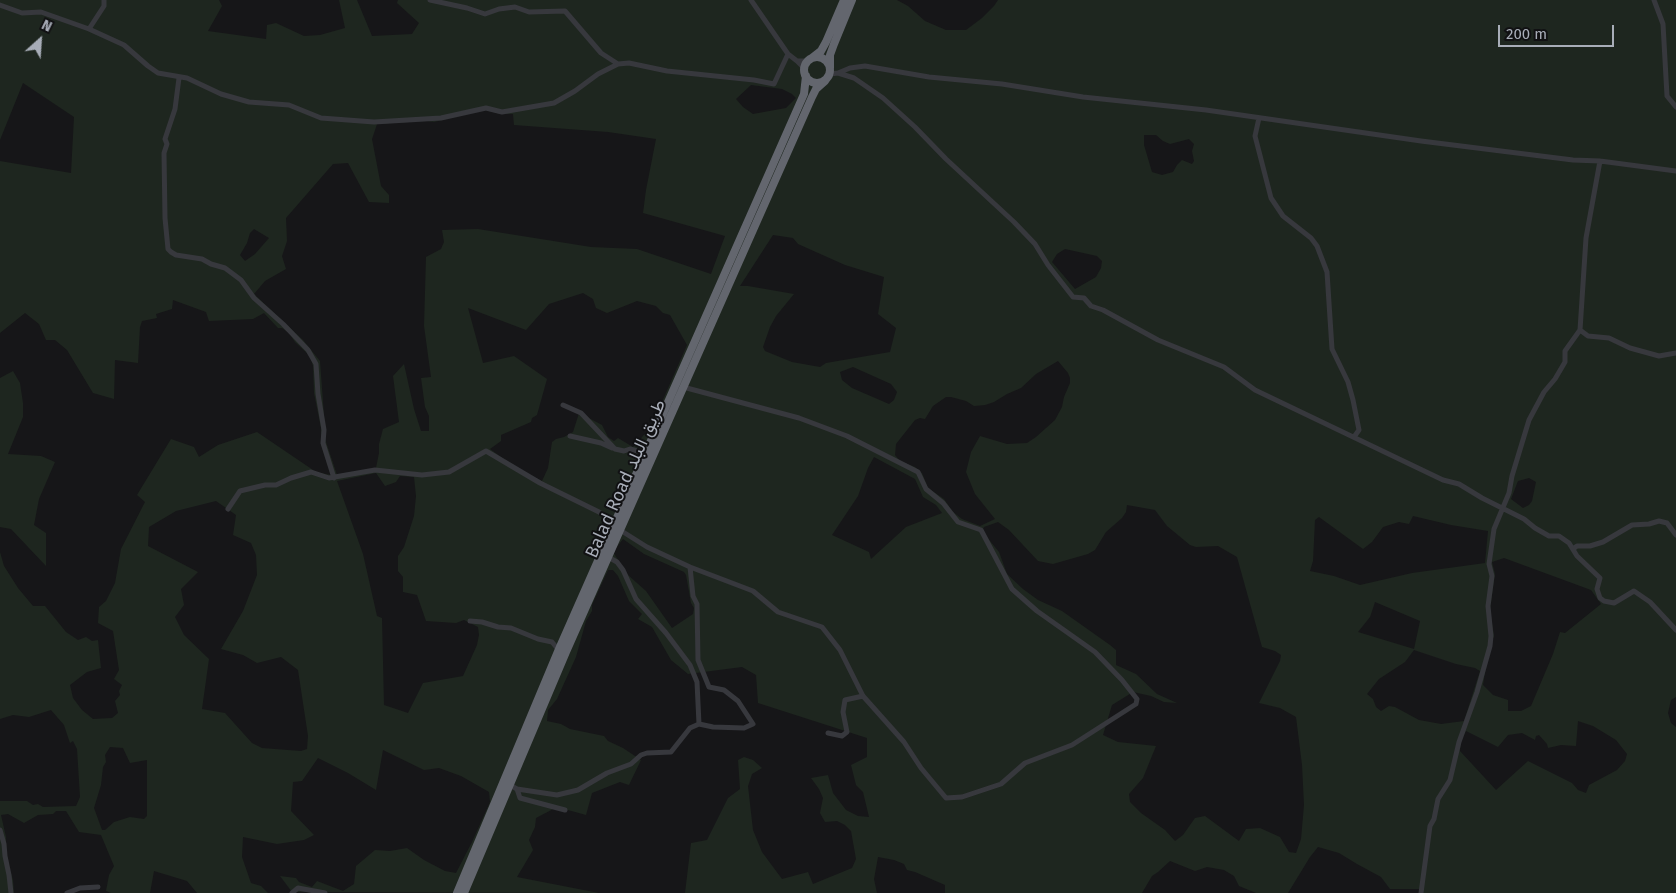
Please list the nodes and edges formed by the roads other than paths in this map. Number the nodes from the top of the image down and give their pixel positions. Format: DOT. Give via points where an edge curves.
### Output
graph roads {
  1 [pos="104,0"];
  2 [pos="430,0"];
  3 [pos="751,0"];
  4 [pos="844,0"];
  5 [pos="852,0"];
  6 [pos="1654,0"];
  7 [pos="0,6"];
  8 [pos="88,29"];
  9 [pos="788,54"];
  10 [pos="797,60"];
  11 [pos="810,60"];
  12 [pos="618,64"];
  13 [pos="833,72"];
  14 [pos="805,73"];
  15 [pos="178,78"];
  16 [pos="825,81"];
  17 [pos="1676,107"];
  18 [pos="1259,118"];
  19 [pos="1600,161"];
  20 [pos="1676,171"];
  21 [pos="1580,330"];
  22 [pos="1676,353"];
  23 [pos="683,388"];
  24 [pos="563,405"];
  25 [pos="570,436"];
  26 [pos="1354,437"];
  27 [pos="615,449"];
  28 [pos="646,454"];
  29 [pos="334,478"];
  30 [pos="1502,507"];
  31 [pos="228,509"];
  32 [pos="616,520"];
  33 [pos="620,530"];
  34 [pos="1676,535"];
  35 [pos="1573,549"];
  36 [pos="608,557"];
  37 [pos="690,567"];
  38 [pos="470,621"];
  39 [pos="1676,630"];
  40 [pos="559,649"];
  41 [pos="864,696"];
  42 [pos="699,724"];
  43 [pos="828,733"];
  44 [pos="506,783"];
  45 [pos="517,789"];
  46 [pos="565,810"];
  47 [pos="0,830"];
  48 [pos="98,888"];
  49 [pos="11,893"];
  50 [pos="67,893"];
  51 [pos="292,893"];
  52 [pos="325,893"];
  53 [pos="457,893"];
  54 [pos="464,893"];
  55 [pos="1421,893"];
  1 -- 8 [label="street" via="104,6"];
  2 -- 12 [label="street" via="485,14 515,7 529,12 565,11 601,53"];
  3 -- 9 [label="street"];
  4 -- 11 [label="highway" via="821,51"];
  5 -- 13 [label="highway" via="830,55"];
  6 -- 17 [label="street" via="1663,24 1667,96"];
  7 -- 8 [label="street" via="22,13 41,12"];
  8 -- 15 [label="street" via="124,45 158,73"];
  9 -- 10 [label="street"];
  9 -- 12 [label="street" via="774,84"];
  10 -- 11 [label="street"];
  10 -- 14 [label="street"];
  11 -- 13 [label="highway" via="820,57 827,61"];
  11 -- 14 [label="highway"];
  12 -- 15 [label="street" via="554,103 502,112 486,108 442,118 374,122 321,118 289,105 249,102 221,94 187,78"];
  13 -- 16 [label="highway"];
  13 -- 18 [label="street" via="865,66 929,77"];
  13 -- 26 [label="street" via="854,78 883,98 915,127 1035,244 1073,297 1084,298 1091,306 1158,340 1224,367 1255,390"];
  14 -- 16 [label="highway" via="812,82"];
  14 -- 28 [label="highway, Balad Road طريق البلد" via="804,94"];
  15 -- 29 [label="street" via="164,153 164,218 168,248 176,255 202,258 242,280 254,298 308,350 316,364 323,443"];
  16 -- 23 [label="highway, Balad Road طريق البلد" via="812,97"];
  18 -- 19 [label="street"];
  18 -- 26 [label="street" via="1255,136 1271,198 1283,216 1312,238 1327,272 1332,349 1353,400 1359,430"];
  19 -- 20 [label="street"];
  19 -- 21 [label="street" via="1586,238"];
  21 -- 22 [label="street" via="1588,336 1609,338 1659,356"];
  21 -- 30 [label="street" via="1565,350 1565,362 1529,420 1509,493"];
  23 -- 33 [label="highway, Balad Road طريق البلد"];
  23 -- 41 [label="street" via="799,418 847,436 918,472 926,489 958,522 981,530 1012,589 1037,612 1095,652 1137,699 1136,704 1072,745 1025,763 1001,784 962,797 946,798"];
  24 -- 27 [label="street" via="582,413"];
  25 -- 27 [label="street"];
  26 -- 30 [label="street"];
  27 -- 28 [label="street"];
  28 -- 32 [label="highway, Balad Road طريق البلد"];
  29 -- 31 [label="street" via="310,472 276,485 250,488 240,491"];
  29 -- 32 [label="street" via="375,470 422,475 449,472 486,451 540,483"];
  30 -- 35 [label="street" via="1549,536 1559,536"];
  30 -- 55 [label="street" via="1494,529 1489,564 1492,576 1488,606 1490,646 1450,780 1438,799 1430,826"];
  32 -- 40 [label="highway, Balad Road طريق البلد"];
  33 -- 36 [label="highway, Balad Road طريق البلد"];
  33 -- 37 [label="street"];
  34 -- 35 [label="street" via="1667,523 1659,521 1632,525 1603,542"];
  35 -- 39 [label="street" via="1576,556 1600,578 1597,590 1604,602 1614,603 1634,591 1650,602"];
  36 -- 42 [label="street" via="617,562 636,599 690,665 697,682"];
  36 -- 44 [label="highway, Balad Road طريق البلد"];
  37 -- 41 [label="street" via="753,591 778,612 822,627 840,650"];
  37 -- 42 [label="street" via="697,604 698,660 709,687 724,690 738,701 753,724 744,728"];
  38 -- 40 [label="street" via="511,628 552,642"];
  40 -- 44 [label="highway, Balad Road طريق البلد"];
  41 -- 43 [label="street" via="845,700 843,712 847,732 842,736"];
  42 -- 45 [label="street" via="690,728 671,752 647,753 632,764 607,773 578,790 557,795"];
  44 -- 45 [label="street"];
  44 -- 53 [label="highway, Balad Road طريق البلد"];
  44 -- 54 [label="highway, Balad Road طريق البلد"];
  45 -- 46 [label="street" via="520,798"];
  47 -- 49 [label="street"];
  48 -- 50 [label="street" via="80,888"];
  51 -- 52 [label="street" via="298,888"];
}
